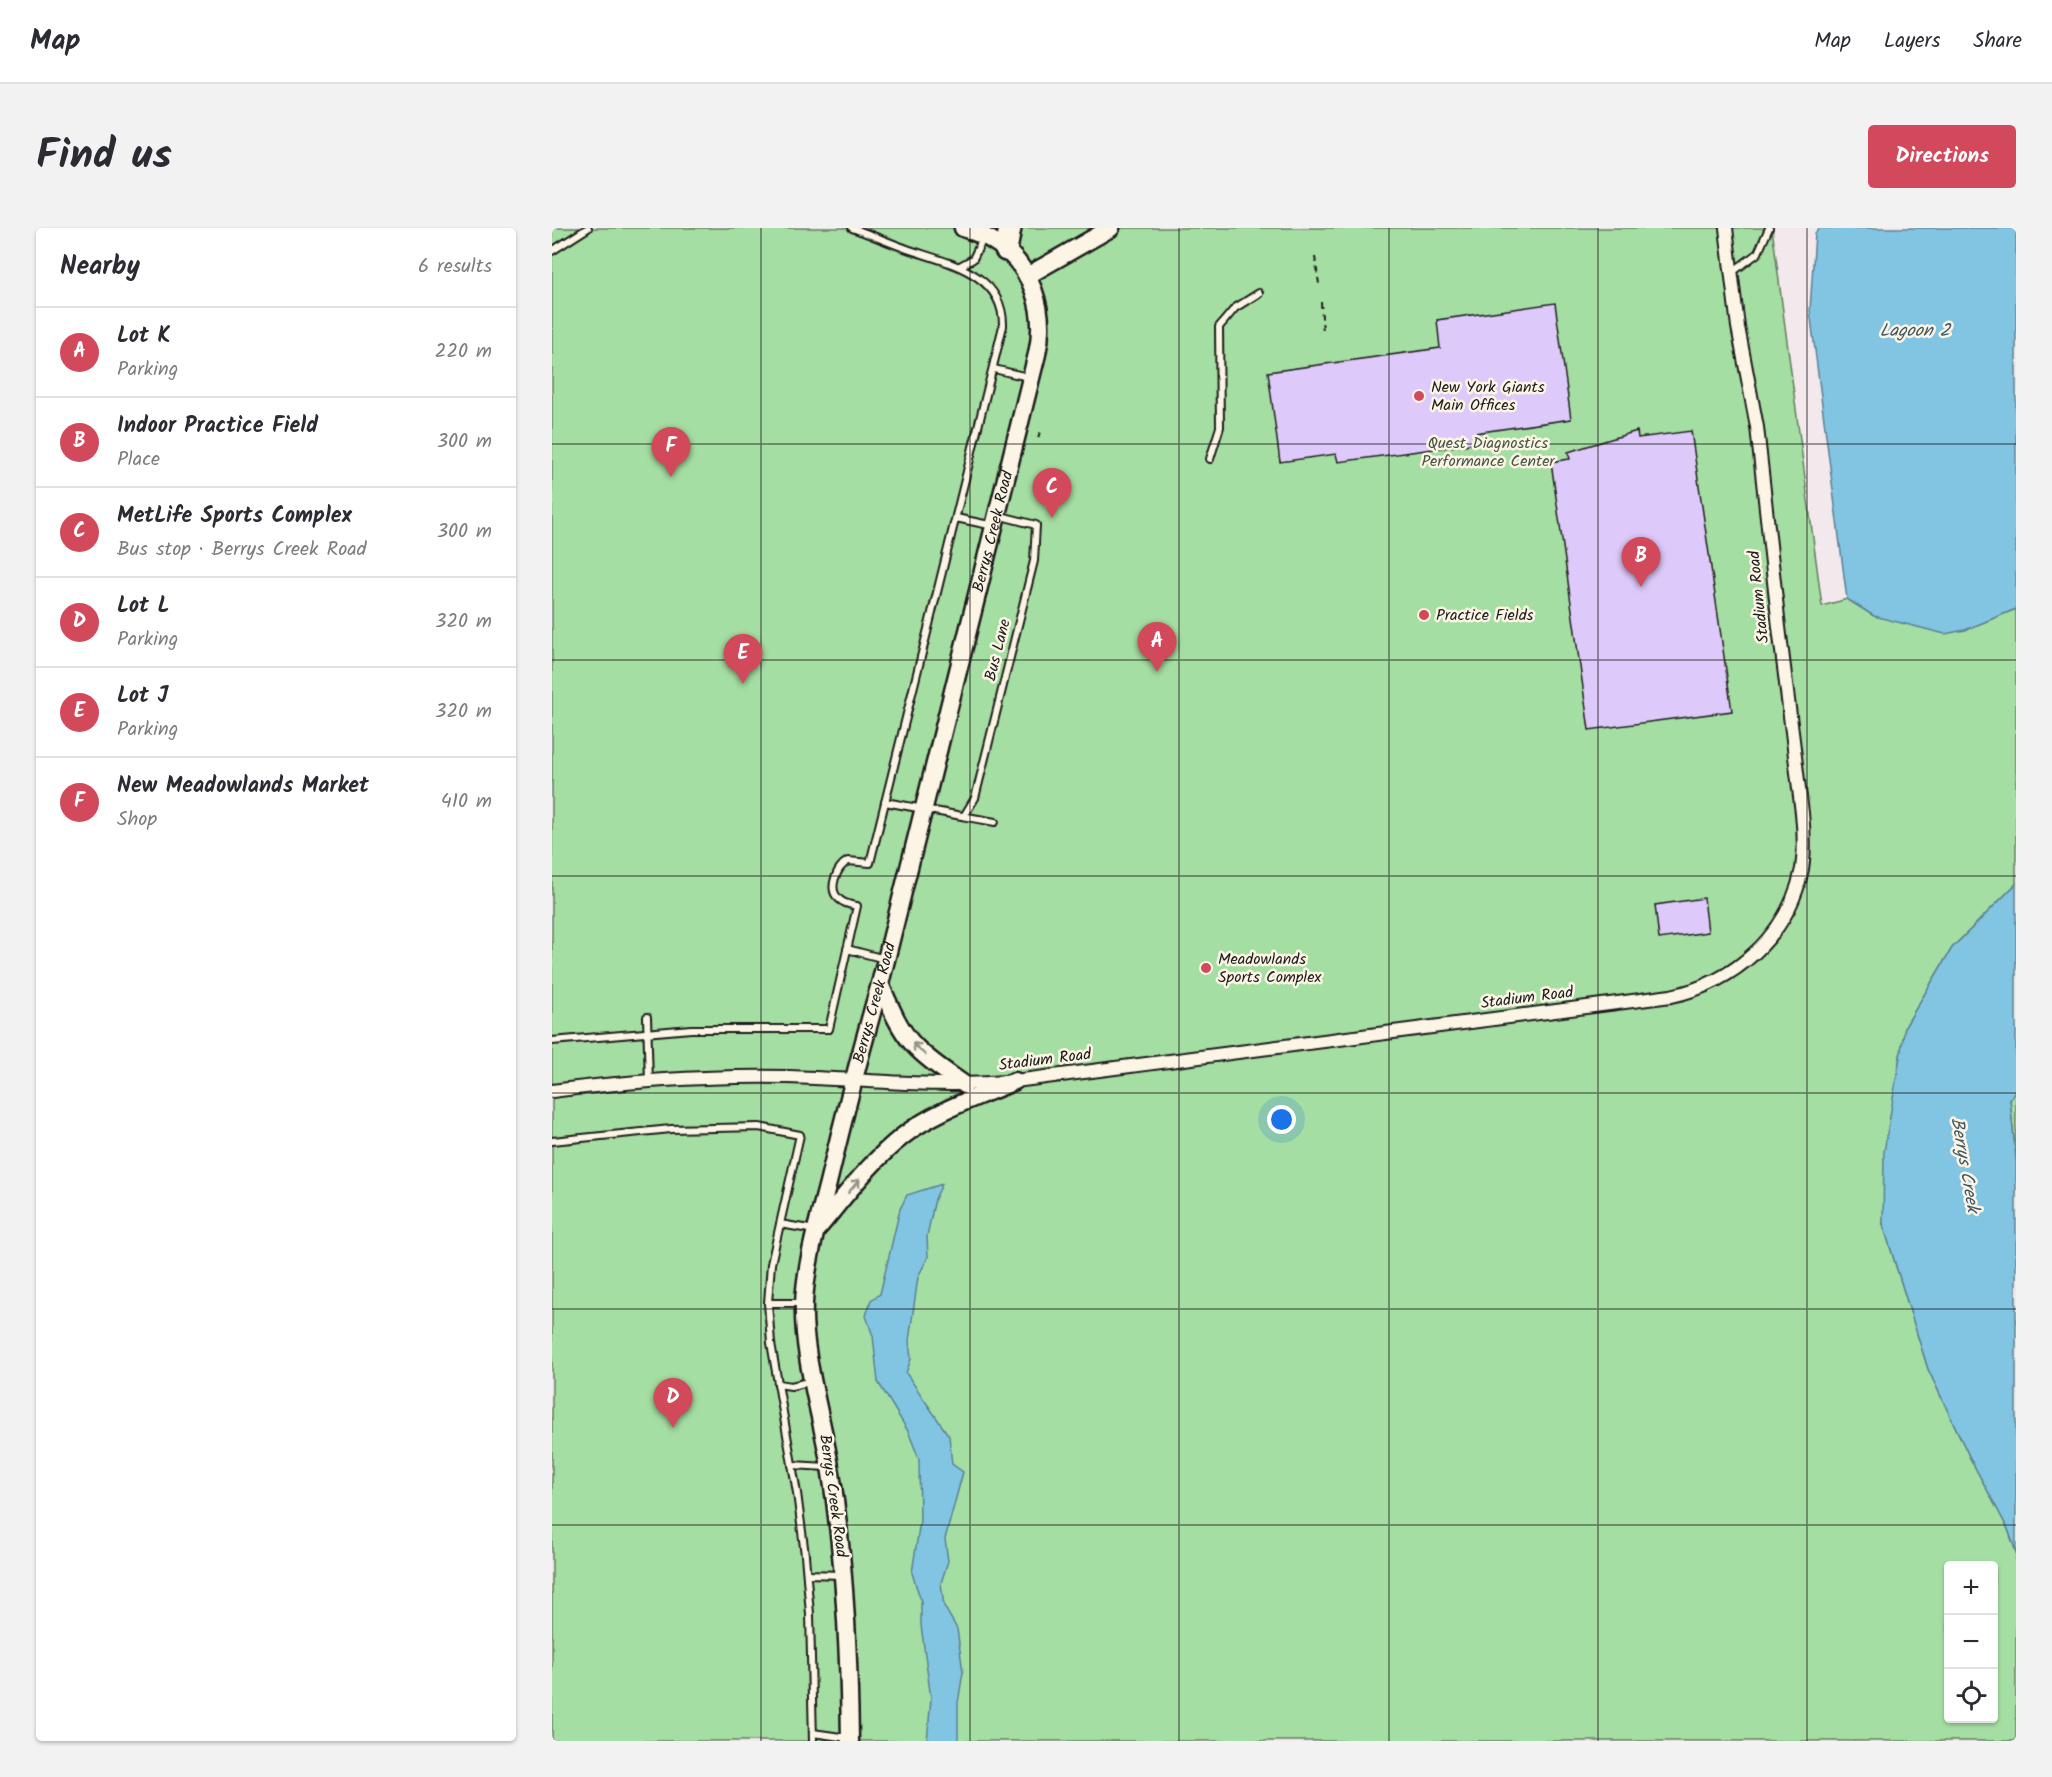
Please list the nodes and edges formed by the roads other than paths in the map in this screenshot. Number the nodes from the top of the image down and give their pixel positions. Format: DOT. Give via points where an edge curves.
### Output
graph roads {
  1 [pos="588,228"];
  2 [pos="852,228"];
  3 [pos="963,228"];
  4 [pos="1010,228"];
  5 [pos="1111,228"];
  6 [pos="1726,228"];
  7 [pos="1769,228"];
  8 [pos="984,236"];
  9 [pos="1005,250"];
  10 [pos="552,251"];
  11 [pos="960,266"];
  12 [pos="1731,273"];
  13 [pos="1027,276"];
  14 [pos="1259,293"];
  15 [pos="994,369"];
  16 [pos="1031,378"];
  17 [pos="1210,459"];
  18 [pos="956,518"];
  19 [pos="996,521"];
  20 [pos="885,802"];
  21 [pos="924,809"];
  22 [pos="964,816"];
  23 [pos="995,822"];
  24 [pos="848,949"];
  25 [pos="885,959"];
  26 [pos="880,984"];
  27 [pos="647,1017"];
  28 [pos="647,1032"];
  29 [pos="552,1041"];
  30 [pos="853,1080"];
  31 [pos="649,1081"];
  32 [pos="1015,1081"];
  33 [pos="965,1085"];
  34 [pos="552,1091"];
  35 [pos="552,1141"];
  36 [pos="780,1224"];
  37 [pos="816,1230"];
  38 [pos="768,1303"];
  39 [pos="804,1303"];
  40 [pos="813,1381"];
  41 [pos="778,1384"];
  42 [pos="792,1465"];
  43 [pos="831,1467"];
  44 [pos="807,1574"];
  45 [pos="844,1575"];
  46 [pos="813,1733"];
  47 [pos="850,1740"];
  48 [pos="813,1741"];
  1 -- 10 [label="lane"];
  2 -- 11 [label="lane"];
  3 -- 8 [label="street"];
  4 -- 9 [label="highway"];
  5 -- 13 [label="street"];
  6 -- 12 [label="street, Stadium Road"];
  7 -- 12 [label="lane" via="1758,253"];
  8 -- 9 [label="street"];
  8 -- 11 [label="lane" via="973,260"];
  9 -- 13 [label="street"];
  11 -- 15 [label="lane" via="989,286 1002,309 1003,333"];
  12 -- 32 [label="street, Stadium Road" via="1757,427 1804,827 1795,891 1759,950 1719,980 1671,996"];
  13 -- 16 [label="street, Berrys Creek Road" via="1040,315 1039,346"];
  14 -- 17 [label="lane" via="1235,308 1219,327 1220,427"];
  15 -- 16 [label="lane"];
  15 -- 18 [label="lane"];
  16 -- 19 [label="street, Berrys Creek Road"];
  18 -- 19 [label="lane"];
  18 -- 20 [label="lane"];
  19 -- 21 [label="street, Berrys Creek Road"];
  19 -- 22 [label="lane, Bus Lane" via="1036,525 1034,561 975,798"];
  20 -- 21 [label="lane"];
  20 -- 24 [label="lane" via="870,863 848,861 840,867 835,880 833,890 837,898 857,906"];
  21 -- 22 [label="lane"];
  21 -- 25 [label="street, Berrys Creek Road"];
  22 -- 23 [label="lane"];
  24 -- 25 [label="lane"];
  24 -- 28 [label="lane" via="829,1029"];
  25 -- 26 [label="street, Berrys Creek Road"];
  26 -- 30 [label="street, Berrys Creek Road"];
  33 -- 26 [label="street, one-way" via="913,1044"];
  27 -- 28 [label="lane"];
  28 -- 29 [label="lane"];
  28 -- 31 [label="lane"];
  30 -- 31 [label="street, Stadium Road" via="752,1077"];
  30 -- 33 [label="street, Stadium Road"];
  30 -- 37 [label="street, Berrys Creek Road"];
  31 -- 34 [label="street, Stadium Road"];
  32 -- 33 [label="street, Stadium Road"];
  37 -- 32 [label="street, one-way" via="904,1135"];
  35 -- 36 [label="lane" via="671,1129 759,1127 800,1135"];
  36 -- 37 [label="lane"];
  36 -- 38 [label="lane"];
  37 -- 39 [label="street, Berrys Creek Road"];
  38 -- 39 [label="lane"];
  38 -- 41 [label="lane"];
  39 -- 40 [label="street, Berrys Creek Road"];
  40 -- 41 [label="lane" via="791,1386"];
  40 -- 43 [label="street, Berrys Creek Road"];
  41 -- 42 [label="lane"];
  42 -- 43 [label="lane"];
  42 -- 44 [label="lane"];
  43 -- 45 [label="street, Berrys Creek Road"];
  44 -- 45 [label="lane"];
  44 -- 46 [label="lane"];
  45 -- 47 [label="street, Berrys Creek Road"];
  46 -- 47 [label="lane"];
  46 -- 48 [label="lane"];
}
